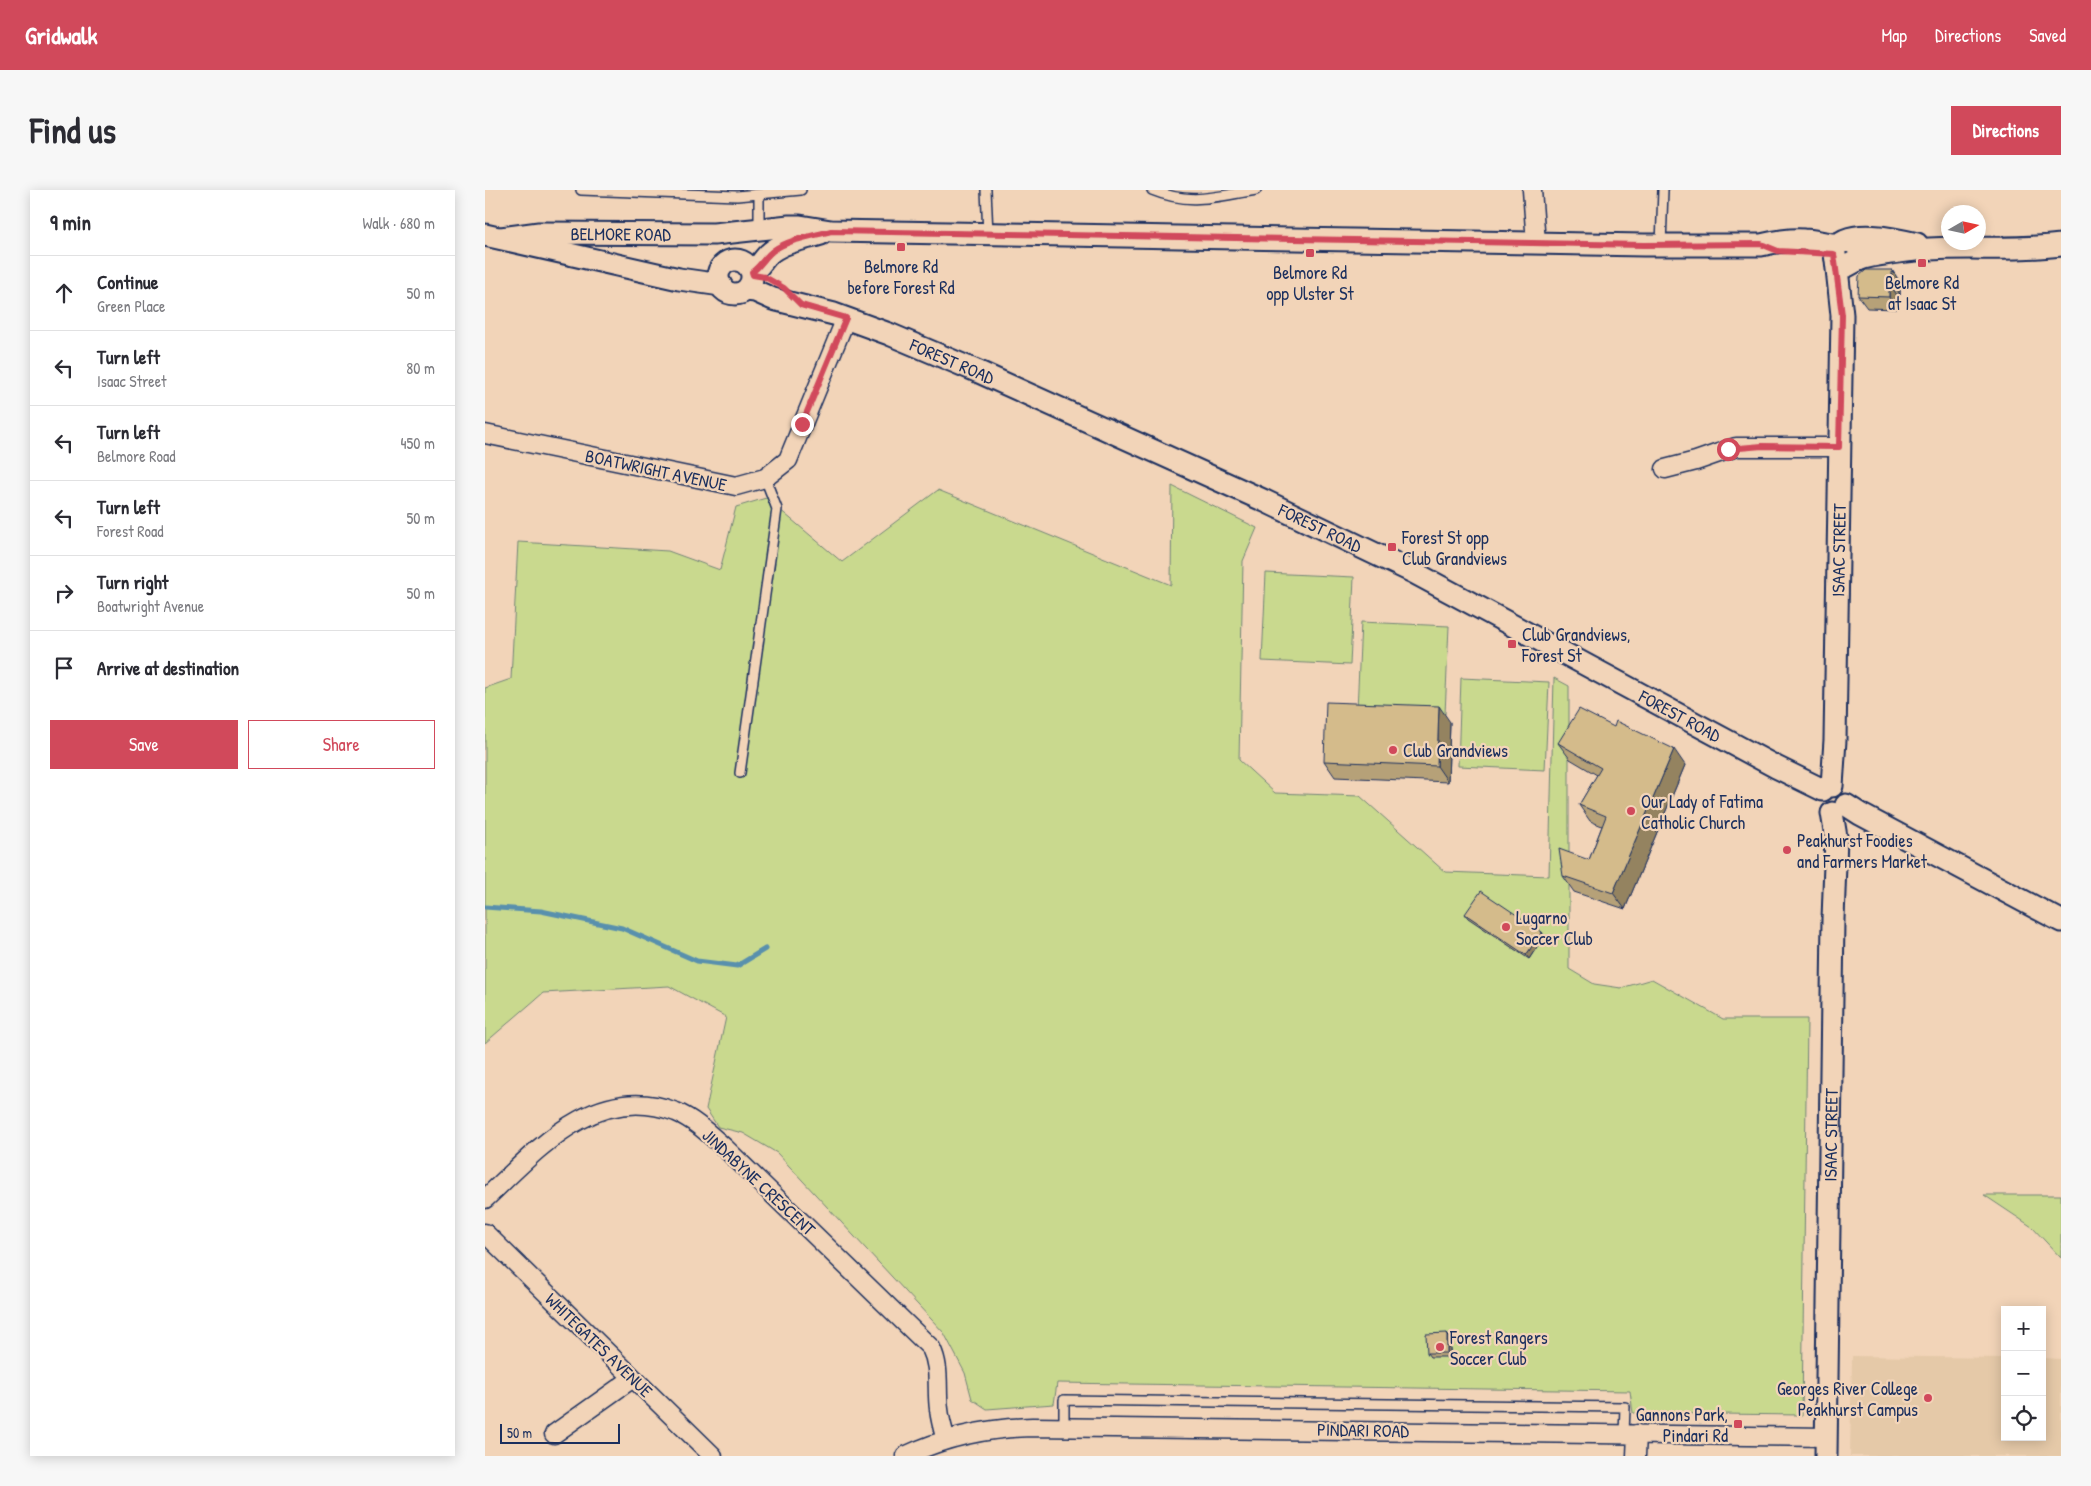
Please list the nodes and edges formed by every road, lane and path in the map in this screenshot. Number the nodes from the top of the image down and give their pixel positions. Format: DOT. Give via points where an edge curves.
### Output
graph roads {
  1 [pos="581,190"];
  2 [pos="801,190"];
  3 [pos="986,190"];
  4 [pos="1152,190"];
  5 [pos="1256,190"];
  6 [pos="1532,190"];
  7 [pos="1663,190"];
  8 [pos="759,194"];
  9 [pos="751,231"];
  10 [pos="831,231"];
  11 [pos="988,234"];
  12 [pos="493,237"];
  13 [pos="1536,243"];
  14 [pos="1661,245"];
  15 [pos="2061,245"];
  16 [pos="1844,254"];
  17 [pos="724,270"];
  18 [pos="750,279"];
  19 [pos="846,318"];
  20 [pos="485,434"];
  21 [pos="1839,447"];
  22 [pos="1665,469"];
  23 [pos="765,478"];
  24 [pos="740,774"];
  25 [pos="1828,788"];
  26 [pos="1839,809"];
  27 [pos="2061,921"];
  28 [pos="485,1199"];
  29 [pos="485,1233"];
  30 [pos="633,1378"];
  31 [pos="1064,1426"];
  32 [pos="554,1434"];
  33 [pos="1631,1434"];
  34 [pos="946,1440"];
  35 [pos="1826,1446"];
  36 [pos="713,1456"];
  37 [pos="905,1456"];
  38 [pos="1636,1456"];
  1 -- 8 [label="lane"];
  2 -- 8 [label="lane"];
  3 -- 11 [label="lane"];
  4 -- 5 [label="lane" via="1189,200"];
  6 -- 13 [label="street"];
  7 -- 14 [label="lane"];
  8 -- 9 [label="lane"];
  9 -- 10 [label="street, BELMORE ROAD" via="800,226"];
  9 -- 12 [label="street, BELMORE ROAD" via="661,234 549,232"];
  9 -- 17 [label="street"];
  10 -- 11 [label="street, BELMORE ROAD"];
  10 -- 18 [label="street, BELMORE ROAD" via="776,248"];
  11 -- 13 [label="street, BELMORE ROAD"];
  12 -- 17 [label="street" via="679,279"];
  13 -- 14 [label="street, BELMORE ROAD"];
  14 -- 16 [label="street, BELMORE ROAD" via="1761,244 1778,251"];
  15 -- 16 [label="street, BELMORE ROAD" via="1929,247 1877,255"];
  16 -- 21 [label="street, ISAAC STREET"];
  17 -- 18 [label="street" via="735,260 745,263"];
  17 -- 18 [label="street" via="728,292 733,294 738,294"];
  18 -- 19 [label="street, FOREST ROAD" via="755,291 773,299"];
  19 -- 23 [label="street, BOATWRIGHT AVENUE" via="788,460"];
  19 -- 25 [label="street, FOREST ROAD" via="971,368 1362,547"];
  20 -- 23 [label="street, BOATWRIGHT AVENUE" via="735,486"];
  21 -- 22 [label="street" via="1736,447"];
  21 -- 25 [label="street, ISAAC STREET" via="1835,740"];
  23 -- 24 [label="lane" via="777,509"];
  25 -- 26 [label="street, ISAAC STREET" via="1819,798 1821,806"];
  26 -- 27 [label="street" via="1860,814"];
  26 -- 35 [label="street, ISAAC STREET" via="1833,919"];
  28 -- 34 [label="street, JINDABYNE CRESCENT" via="552,1138 579,1119 623,1105 677,1112 725,1148 931,1348 938,1367 939,1409"];
  29 -- 30 [label="street, WHITEGATES AVENUE"];
  30 -- 32 [label="street"];
  30 -- 36 [label="street, WHITEGATES AVENUE"];
  31 -- 33 [label="street, PINDARI ROAD"];
  31 -- 33 [label="lane" via="1065,1400 1625,1407"];
  31 -- 34 [label="street, PINDARI ROAD" via="1006,1428"];
  33 -- 35 [label="street, PINDARI ROAD"];
  33 -- 38 [label="street"];
  34 -- 37 [label="street, PINDARI ROAD"];
}
